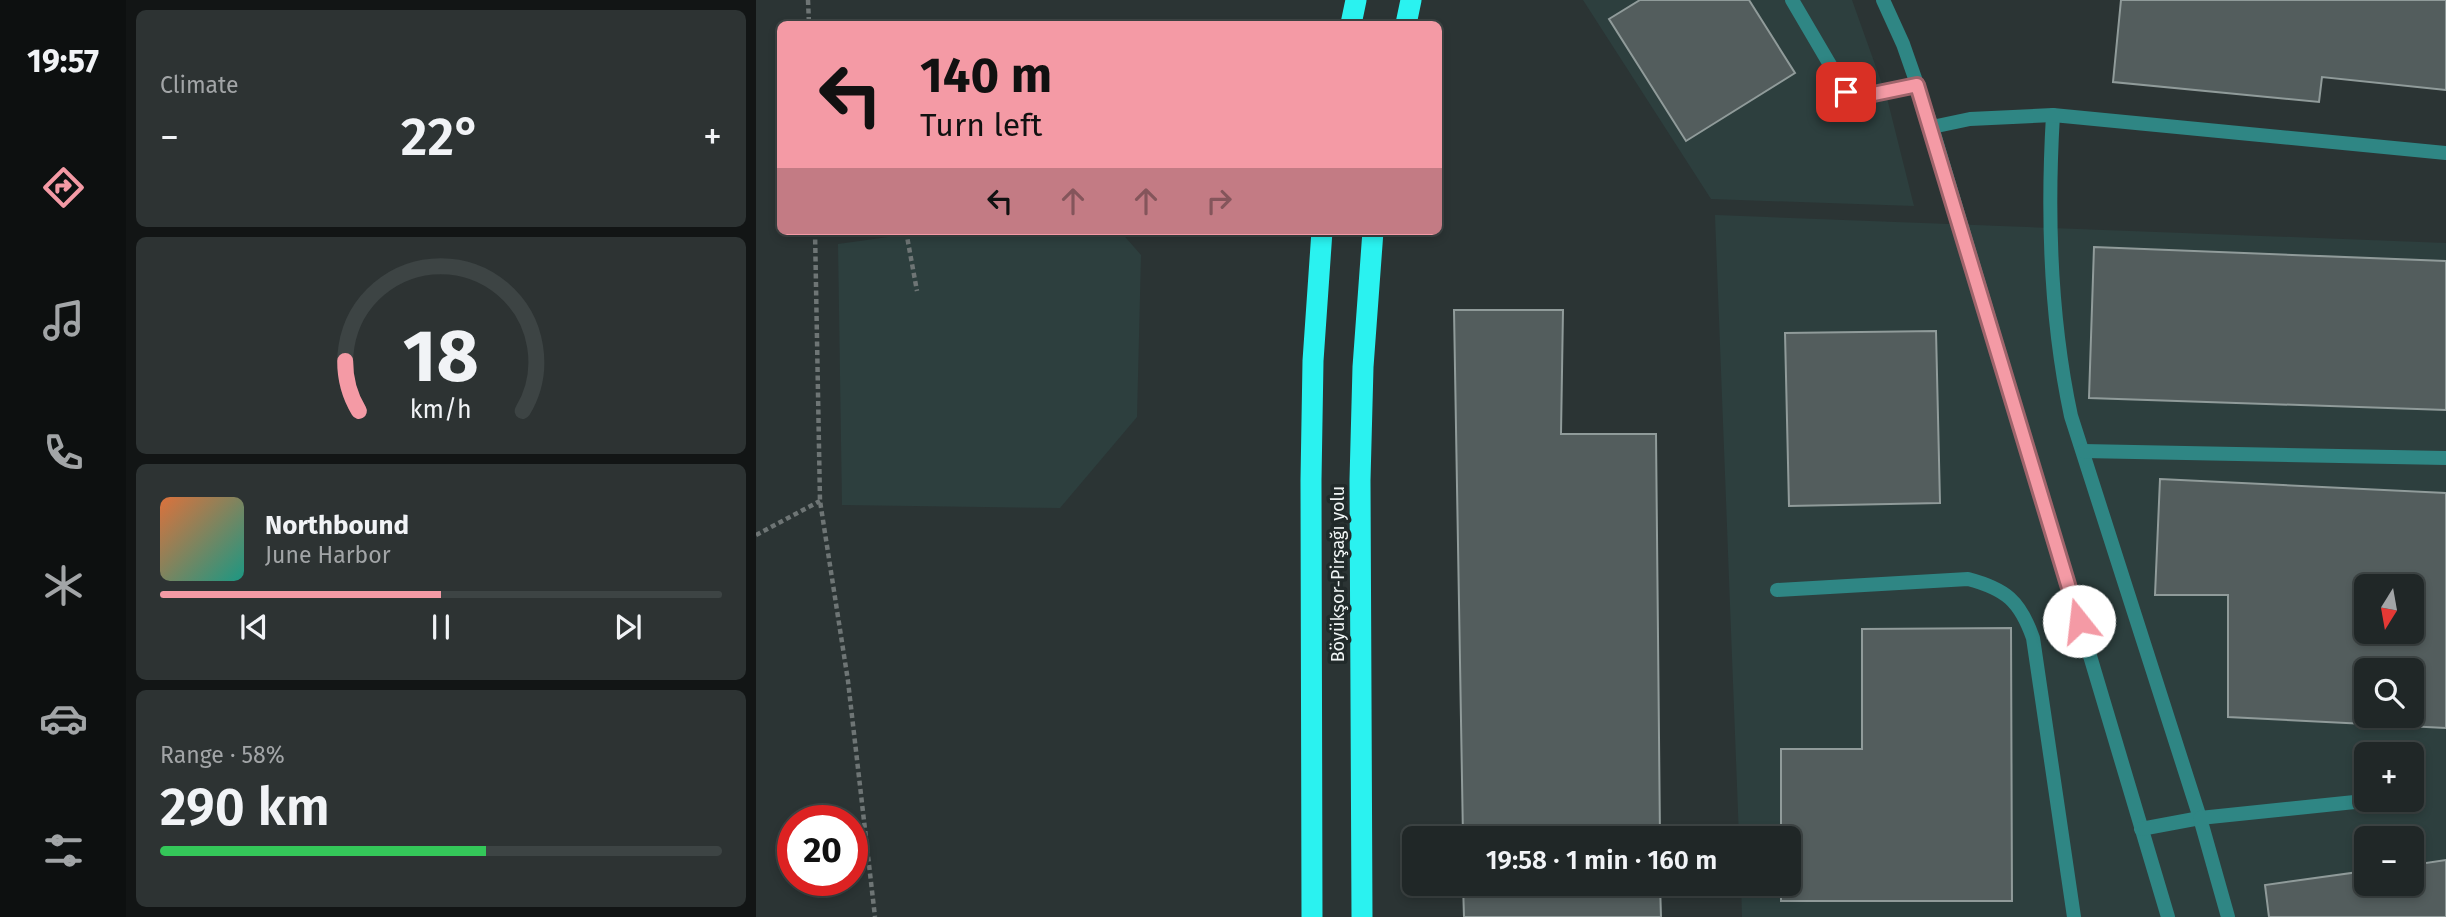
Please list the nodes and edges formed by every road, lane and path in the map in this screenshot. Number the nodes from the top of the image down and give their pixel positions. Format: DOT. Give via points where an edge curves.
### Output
graph roads {
  1 [pos="808,0"];
  2 [pos="1356,0"];
  3 [pos="1411,0"];
  4 [pos="1792,0"];
  5 [pos="1883,0"];
  6 [pos="809,21"];
  7 [pos="1352,21"];
  8 [pos="1407,21"];
  9 [pos="1917,85"];
  10 [pos="2053,115"];
  11 [pos="1932,127"];
  12 [pos="2446,153"];
  13 [pos="815,235"];
  14 [pos="907,235"];
  15 [pos="1322,235"];
  16 [pos="1373,235"];
  17 [pos="917,291"];
  18 [pos="2083,451"];
  19 [pos="2446,458"];
  20 [pos="820,501"];
  21 [pos="756,536"];
  22 [pos="1777,590"];
  23 [pos="2354,802"];
  24 [pos="2200,818"];
  25 [pos="2141,829"];
  26 [pos="2163,915"];
  27 [pos="875,917"];
  28 [pos="1312,917"];
  29 [pos="1362,917"];
  30 [pos="2074,917"];
  31 [pos="2228,917"];
  1 -- 6 [label="path"];
  2 -- 7 [label="highway"];
  3 -- 8 [label="highway"];
  4 -- 9 [label="lane" via="1846,92 1859,97"];
  5 -- 9 [label="lane"];
  9 -- 11 [label="lane"];
  10 -- 11 [label="lane" via="1982,117"];
  10 -- 12 [label="lane"];
  10 -- 18 [label="lane" via="2049,212 2063,377"];
  11 -- 25 [label="lane"];
  13 -- 20 [label="path"];
  14 -- 17 [label="path"];
  15 -- 28 [label="highway, Böyükşor-Pirşağı yolu" via="1311,480"];
  16 -- 29 [label="highway, Böyükşor-Pirşağı yolu" via="1360,480"];
  18 -- 19 [label="lane"];
  18 -- 24 [label="lane"];
  20 -- 21 [label="path"];
  20 -- 27 [label="path" via="848,681"];
  22 -- 30 [label="lane" via="1968,579 1988,584 2016,603 2033,638"];
  23 -- 24 [label="lane"];
  24 -- 25 [label="lane"];
  24 -- 31 [label="lane"];
  25 -- 26 [label="lane"];
}
